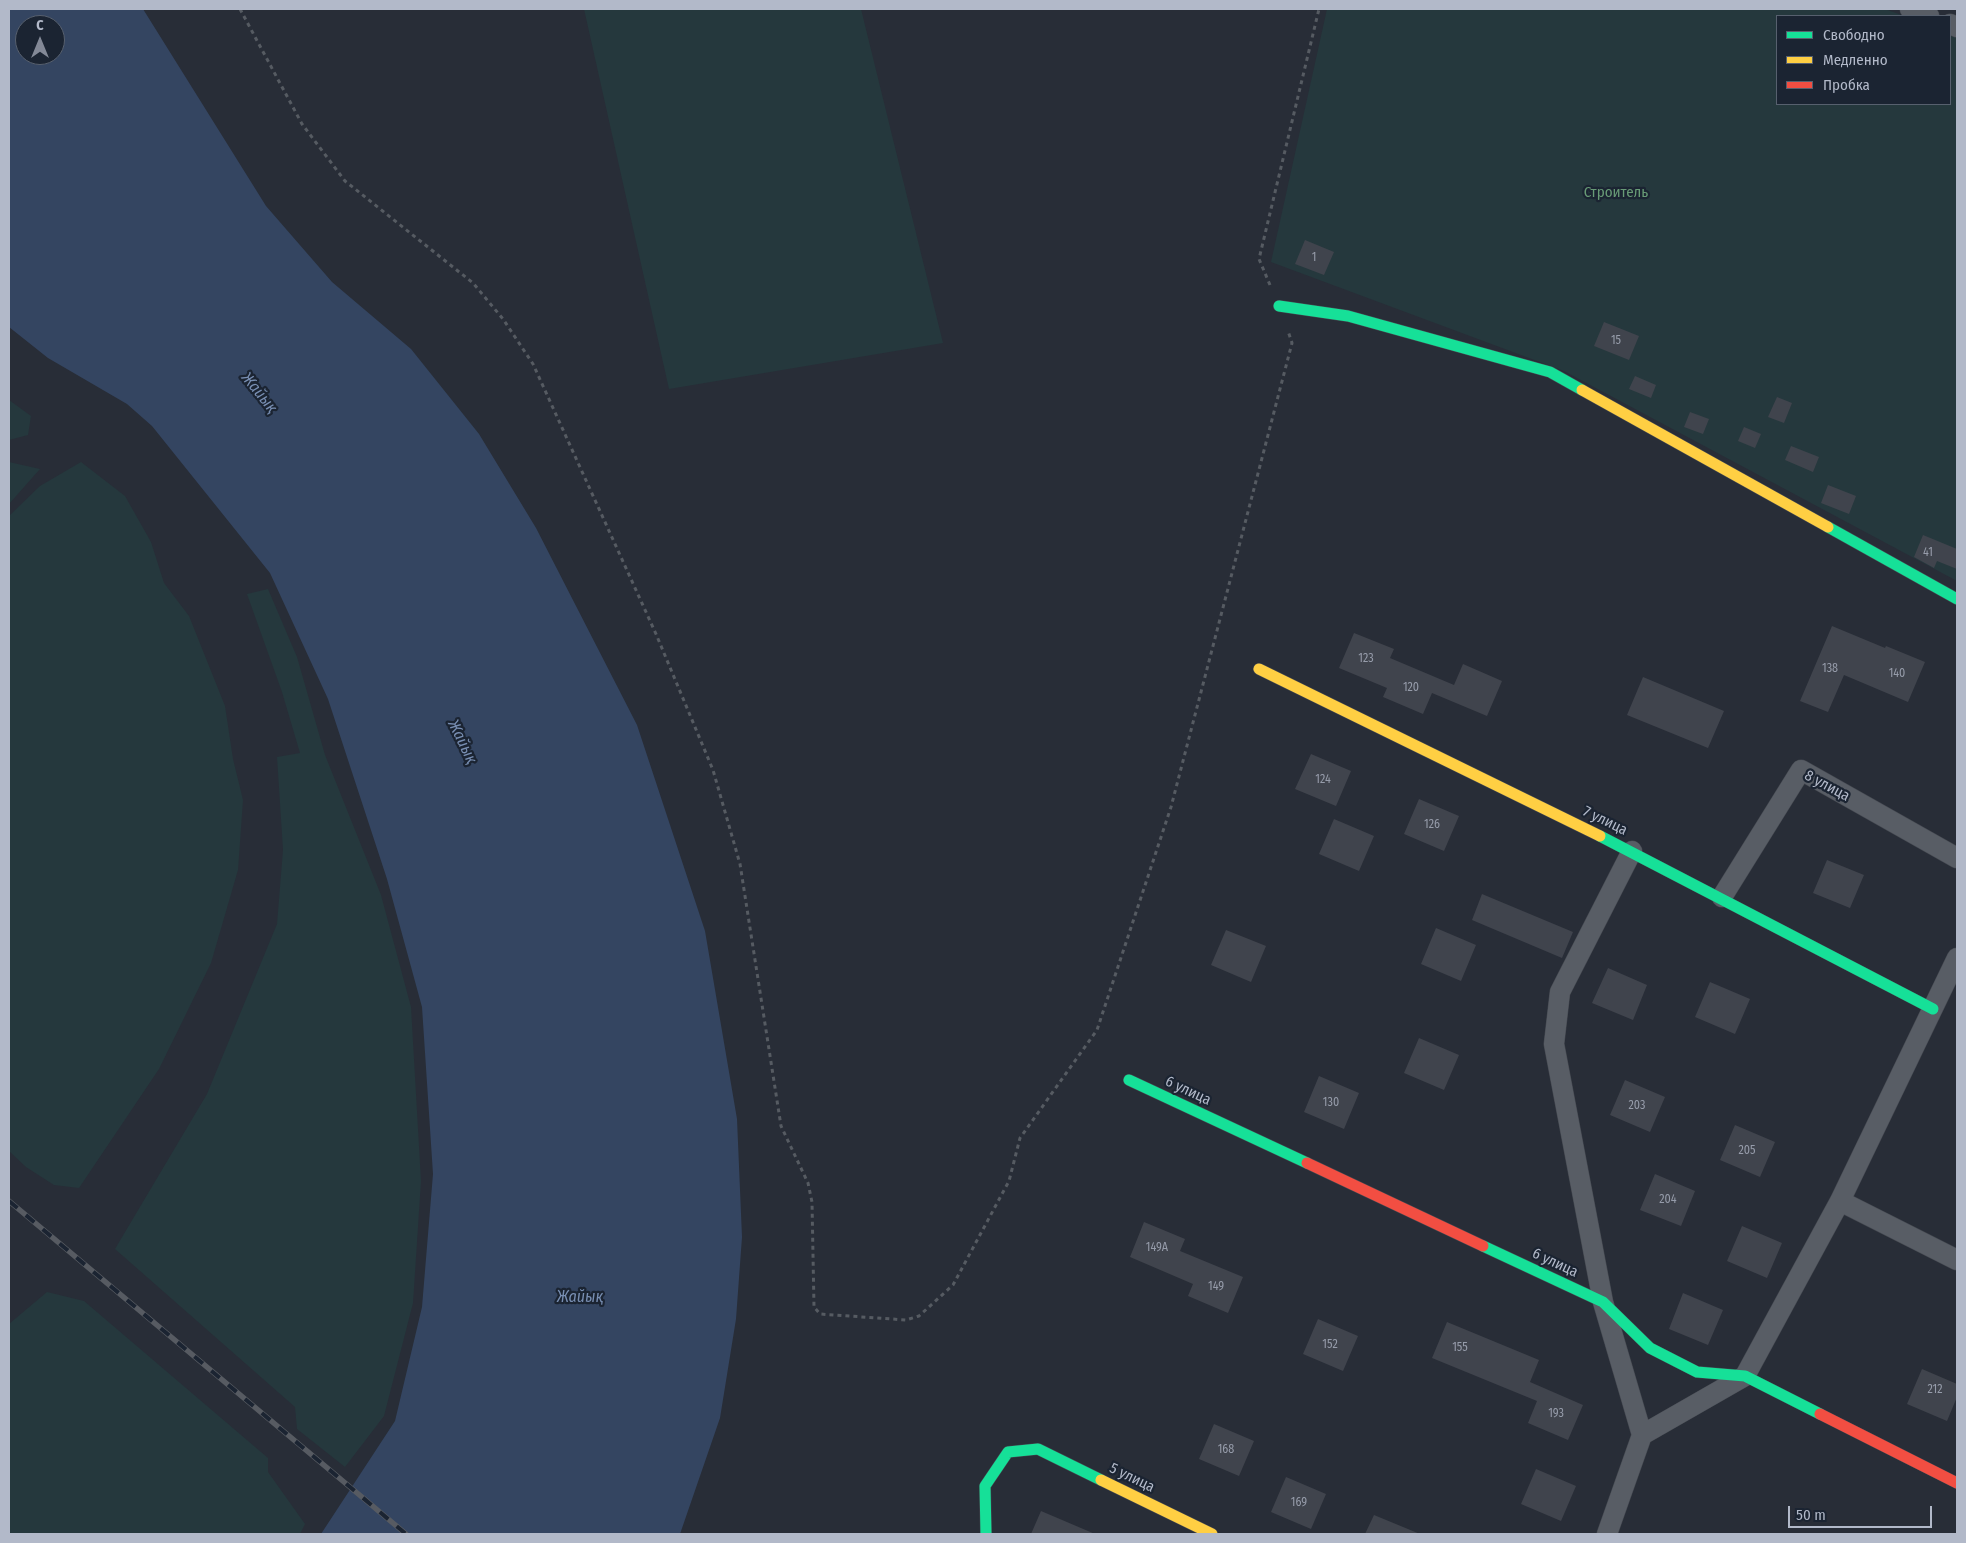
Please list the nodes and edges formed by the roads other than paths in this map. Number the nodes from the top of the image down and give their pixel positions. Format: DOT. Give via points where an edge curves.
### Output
graph roads {
  1 [pos="1910,9"];
  2 [pos="1926,15"];
  3 [pos="1279,306"];
  4 [pos="1957,600"];
  5 [pos="1259,669"];
  6 [pos="1632,851"];
  7 [pos="1957,858"];
  8 [pos="1722,897"];
  9 [pos="1957,958"];
  10 [pos="1933,1009"];
  11 [pos="1129,1080"];
  12 [pos="1840,1201"];
  13 [pos="1957,1260"];
  14 [pos="1603,1302"];
  15 [pos="1745,1376"];
  16 [pos="1642,1434"];
  17 [pos="1957,1484"];
  18 [pos="986,1534"];
  19 [pos="1212,1534"];
  20 [pos="1607,1534"];
  1 -- 2 [label="street"];
  3 -- 4 [label="street" via="1348,316 1550,372"];
  5 -- 6 [label="street, 7 улица"];
  6 -- 8 [label="street, 7 улица"];
  6 -- 14 [label="street" via="1560,992 1554,1044"];
  7 -- 8 [label="street, 8 улица" via="1801,770"];
  8 -- 10 [label="street, 7 улица"];
  9 -- 10 [label="street"];
  10 -- 12 [label="street"];
  11 -- 14 [label="street, 6 улица"];
  12 -- 13 [label="street"];
  12 -- 15 [label="street"];
  14 -- 15 [label="street, 6 улица" via="1650,1348 1697,1372"];
  14 -- 16 [label="street"];
  15 -- 16 [label="street"];
  15 -- 17 [label="street, 6 улица"];
  16 -- 20 [label="street"];
  18 -- 19 [label="street, 5 улица" via="985,1486 1008,1452 1038,1449"];
}
